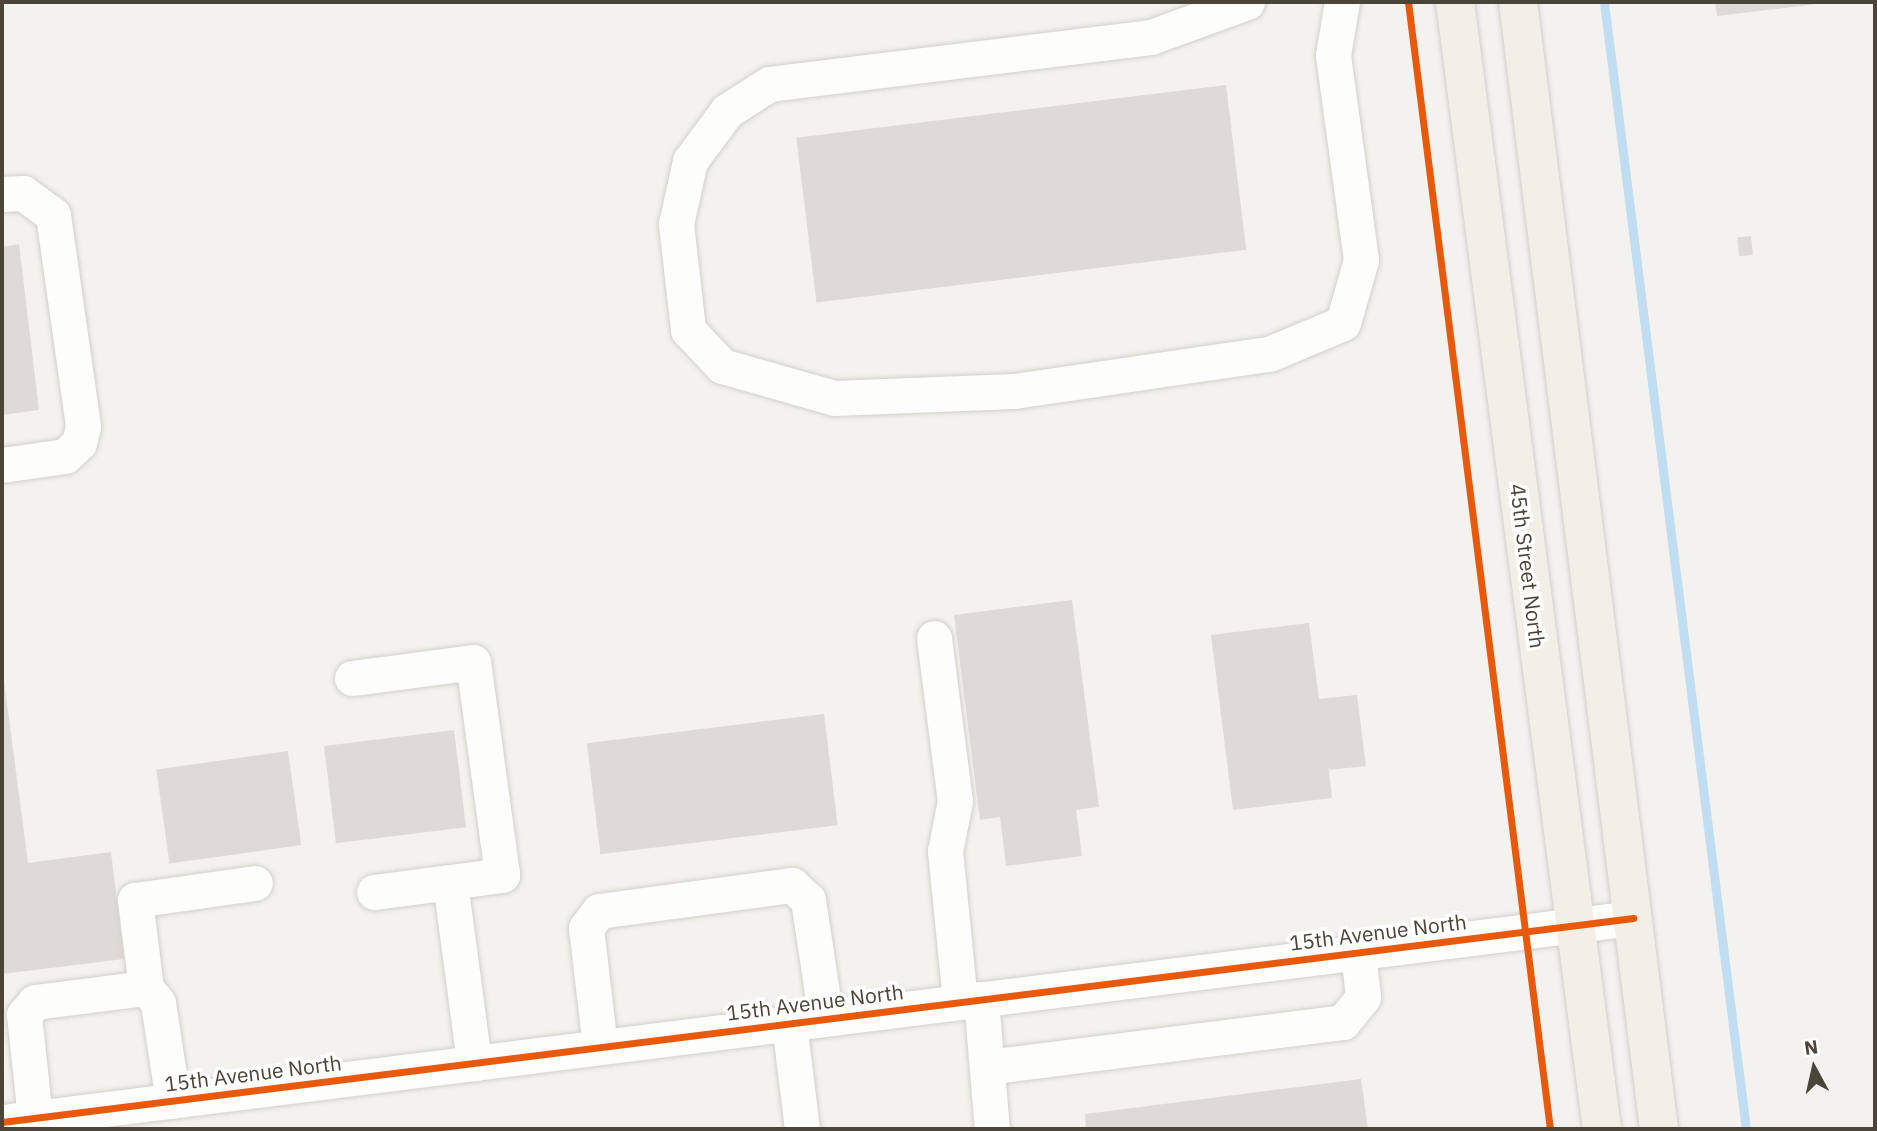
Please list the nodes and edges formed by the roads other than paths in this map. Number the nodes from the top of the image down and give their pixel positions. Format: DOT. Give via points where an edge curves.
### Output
graph roads {
  1 [pos="1247,2"];
  2 [pos="1342,2"];
  3 [pos="1455,2"];
  4 [pos="1518,2"];
  5 [pos="2,194"];
  6 [pos="2,465"];
  7 [pos="934,638"];
  8 [pos="352,678"];
  9 [pos="450,882"];
  10 [pos="255,883"];
  11 [pos="374,892"];
  12 [pos="1633,918"];
  13 [pos="1575,925"];
  14 [pos="1358,952"];
  15 [pos="146,988"];
  16 [pos="971,1001"];
  17 [pos="826,1019"];
  18 [pos="789,1023"];
  19 [pos="600,1047"];
  20 [pos="474,1063"];
  21 [pos="987,1067"];
  22 [pos="173,1101"];
  23 [pos="121,1118"];
  24 [pos="18,1120"];
  25 [pos="802,1129"];
  26 [pos="992,1129"];
  27 [pos="1602,1129"];
  28 [pos="1659,1129"];
  1 -- 2 [label="street" via="1151,37 824,72 769,84 727,111 690,161 676,225 688,330 722,366 834,398 1014,391 1269,355 1343,323 1361,260 1333,55"];
  3 -- 13 [label="main road, 45th Street North"];
  4 -- 12 [label="main road"];
  5 -- 6 [label="street" via="23,193 53,215 83,426 79,443 65,456"];
  7 -- 16 [label="street" via="955,801 945,851"];
  8 -- 9 [label="street" via="473,662 502,875"];
  9 -- 11 [label="street"];
  9 -- 20 [label="street"];
  10 -- 15 [label="street" via="135,900"];
  12 -- 13 [label="street, 15th Avenue North"];
  12 -- 28 [label="main road"];
  13 -- 14 [label="street, 15th Avenue North"];
  13 -- 27 [label="main road, 45th Street North"];
  14 -- 16 [label="street, 15th Avenue North"];
  14 -- 21 [label="street" via="1363,998 1343,1022"];
  15 -- 22 [label="street" via="158,1003"];
  15 -- 24 [label="street" via="35,1002 24,1015"];
  16 -- 17 [label="street, 15th Avenue North"];
  16 -- 21 [label="street"];
  17 -- 18 [label="street, 15th Avenue North"];
  17 -- 19 [label="street" via="808,900 792,885 599,911 586,928"];
  18 -- 19 [label="street, 15th Avenue North"];
  18 -- 25 [label="street"];
  19 -- 20 [label="street, 15th Avenue North"];
  20 -- 22 [label="street, 15th Avenue North"];
  21 -- 26 [label="street"];
  22 -- 23 [label="street, 15th Avenue North"];
  23 -- 24 [label="street, 15th Avenue North"];
}
